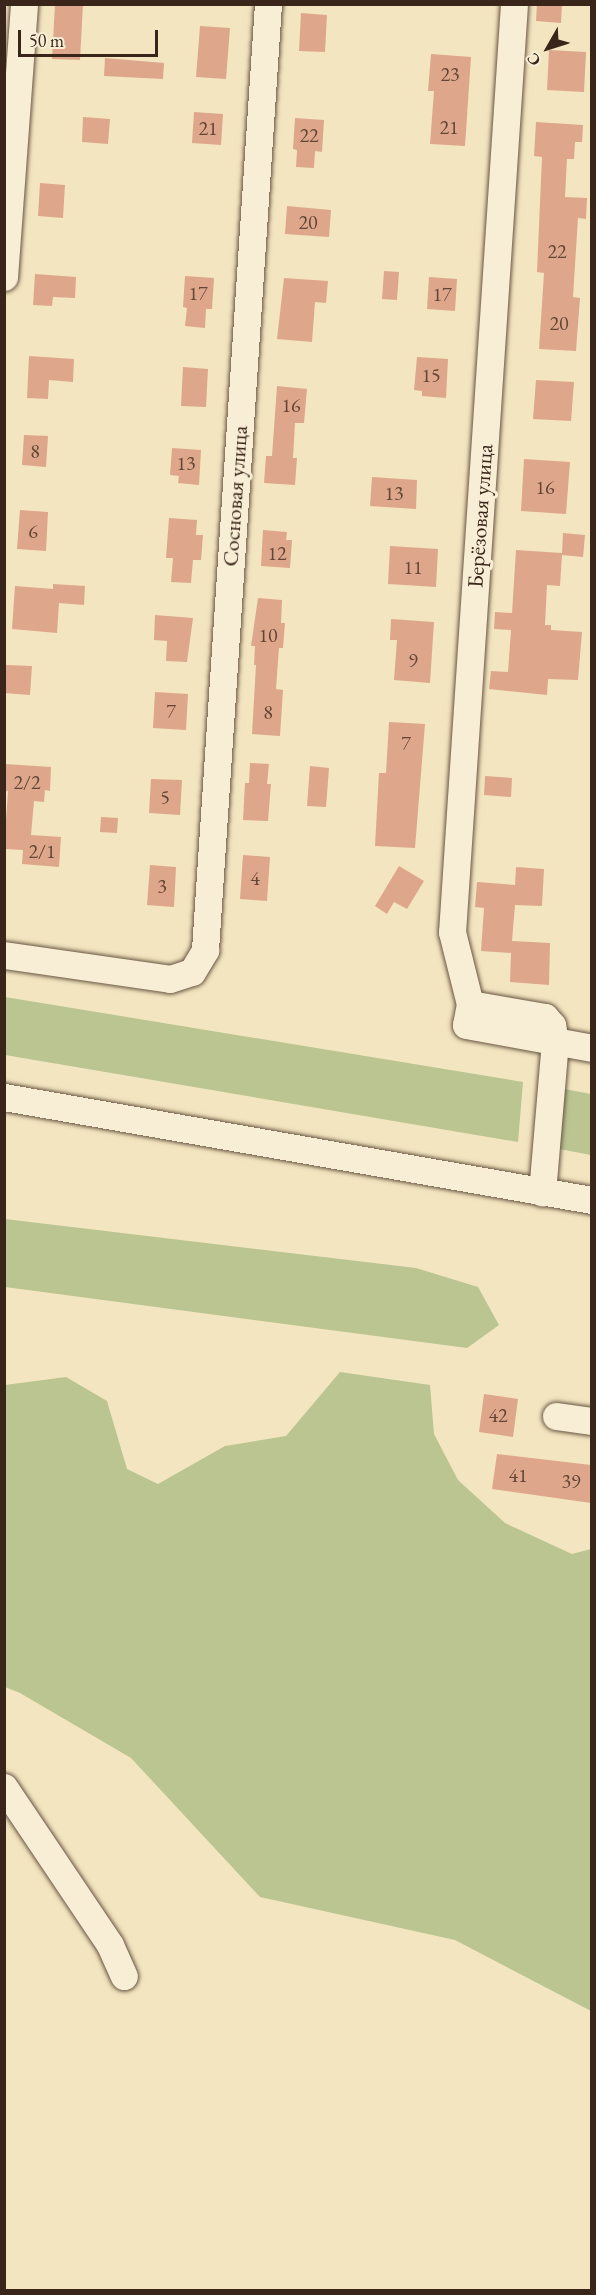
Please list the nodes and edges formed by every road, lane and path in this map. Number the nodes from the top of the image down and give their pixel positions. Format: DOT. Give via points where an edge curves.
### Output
graph roads {
  1 [pos="24,4"];
  2 [pos="268,4"];
  3 [pos="514,4"];
  4 [pos="4,277"];
  5 [pos="4,955"];
  6 [pos="546,1039"];
  7 [pos="591,1048"];
  8 [pos="4,1097"];
  9 [pos="533,1190"];
  10 [pos="591,1200"];
  11 [pos="556,1416"];
  12 [pos="591,1421"];
  13 [pos="4,1787"];
  14 [pos="124,1976"];
  1 -- 4 [label="street"];
  2 -- 5 [label="street, Сосновая улица" via="205,950 192,972 170,979"];
  3 -- 6 [label="street, Берёзовая улица" via="452,932 468,1014 545,1017 552,1025"];
  6 -- 7 [label="street"];
  6 -- 9 [label="street"];
  8 -- 9 [label="street"];
  9 -- 10 [label="street"];
  11 -- 12 [label="street"];
  13 -- 14 [label="street" via="110,1945"];
}
